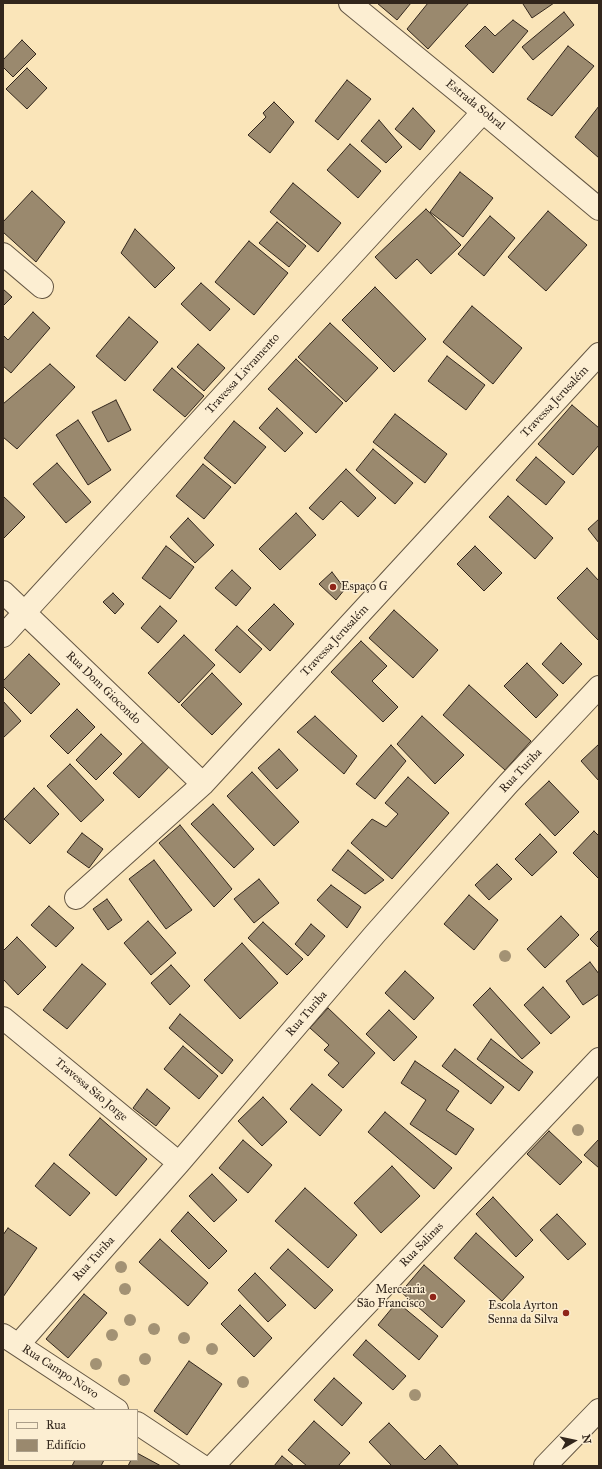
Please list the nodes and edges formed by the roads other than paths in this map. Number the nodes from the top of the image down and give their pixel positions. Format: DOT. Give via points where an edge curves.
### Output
graph roads {
  1 [pos="350,3"];
  2 [pos="483,112"];
  3 [pos="599,209"];
  4 [pos="3,254"];
  5 [pos="42,287"];
  6 [pos="599,354"];
  7 [pos="3,592"];
  8 [pos="25,612"];
  9 [pos="3,636"];
  10 [pos="599,687"];
  11 [pos="203,784"];
  12 [pos="76,898"];
  13 [pos="3,1018"];
  14 [pos="599,1059"];
  15 [pos="179,1163"];
  16 [pos="11,1340"];
  17 [pos="115,1409"];
  18 [pos="599,1410"];
  19 [pos="138,1424"];
  20 [pos="202,1466"];
  21 [pos="213,1466"];
  22 [pos="545,1466"];
  1 -- 2 [label="street, Estrada Sobral"];
  2 -- 3 [label="street, Estrada Sobral"];
  2 -- 8 [label="street, Travessa Livramento"];
  4 -- 5 [label="street"];
  6 -- 11 [label="street, Travessa Jerusalém"];
  7 -- 8 [label="street, Rua Dom Giocondo"];
  8 -- 9 [label="street, Travessa Livramento"];
  8 -- 11 [label="street, Rua Dom Giocondo"];
  10 -- 15 [label="street, Rua Turiba" via="508,784 375,934"];
  11 -- 12 [label="street, Travessa Jerusalém"];
  13 -- 15 [label="street, Travessa São Jorge"];
  14 -- 21 [label="street, Rua Salinas"];
  15 -- 16 [label="street, Rua Turiba"];
  16 -- 17 [label="street, Rua Campo Novo"];
  18 -- 22 [label="street"];
  19 -- 20 [label="street"];
}
